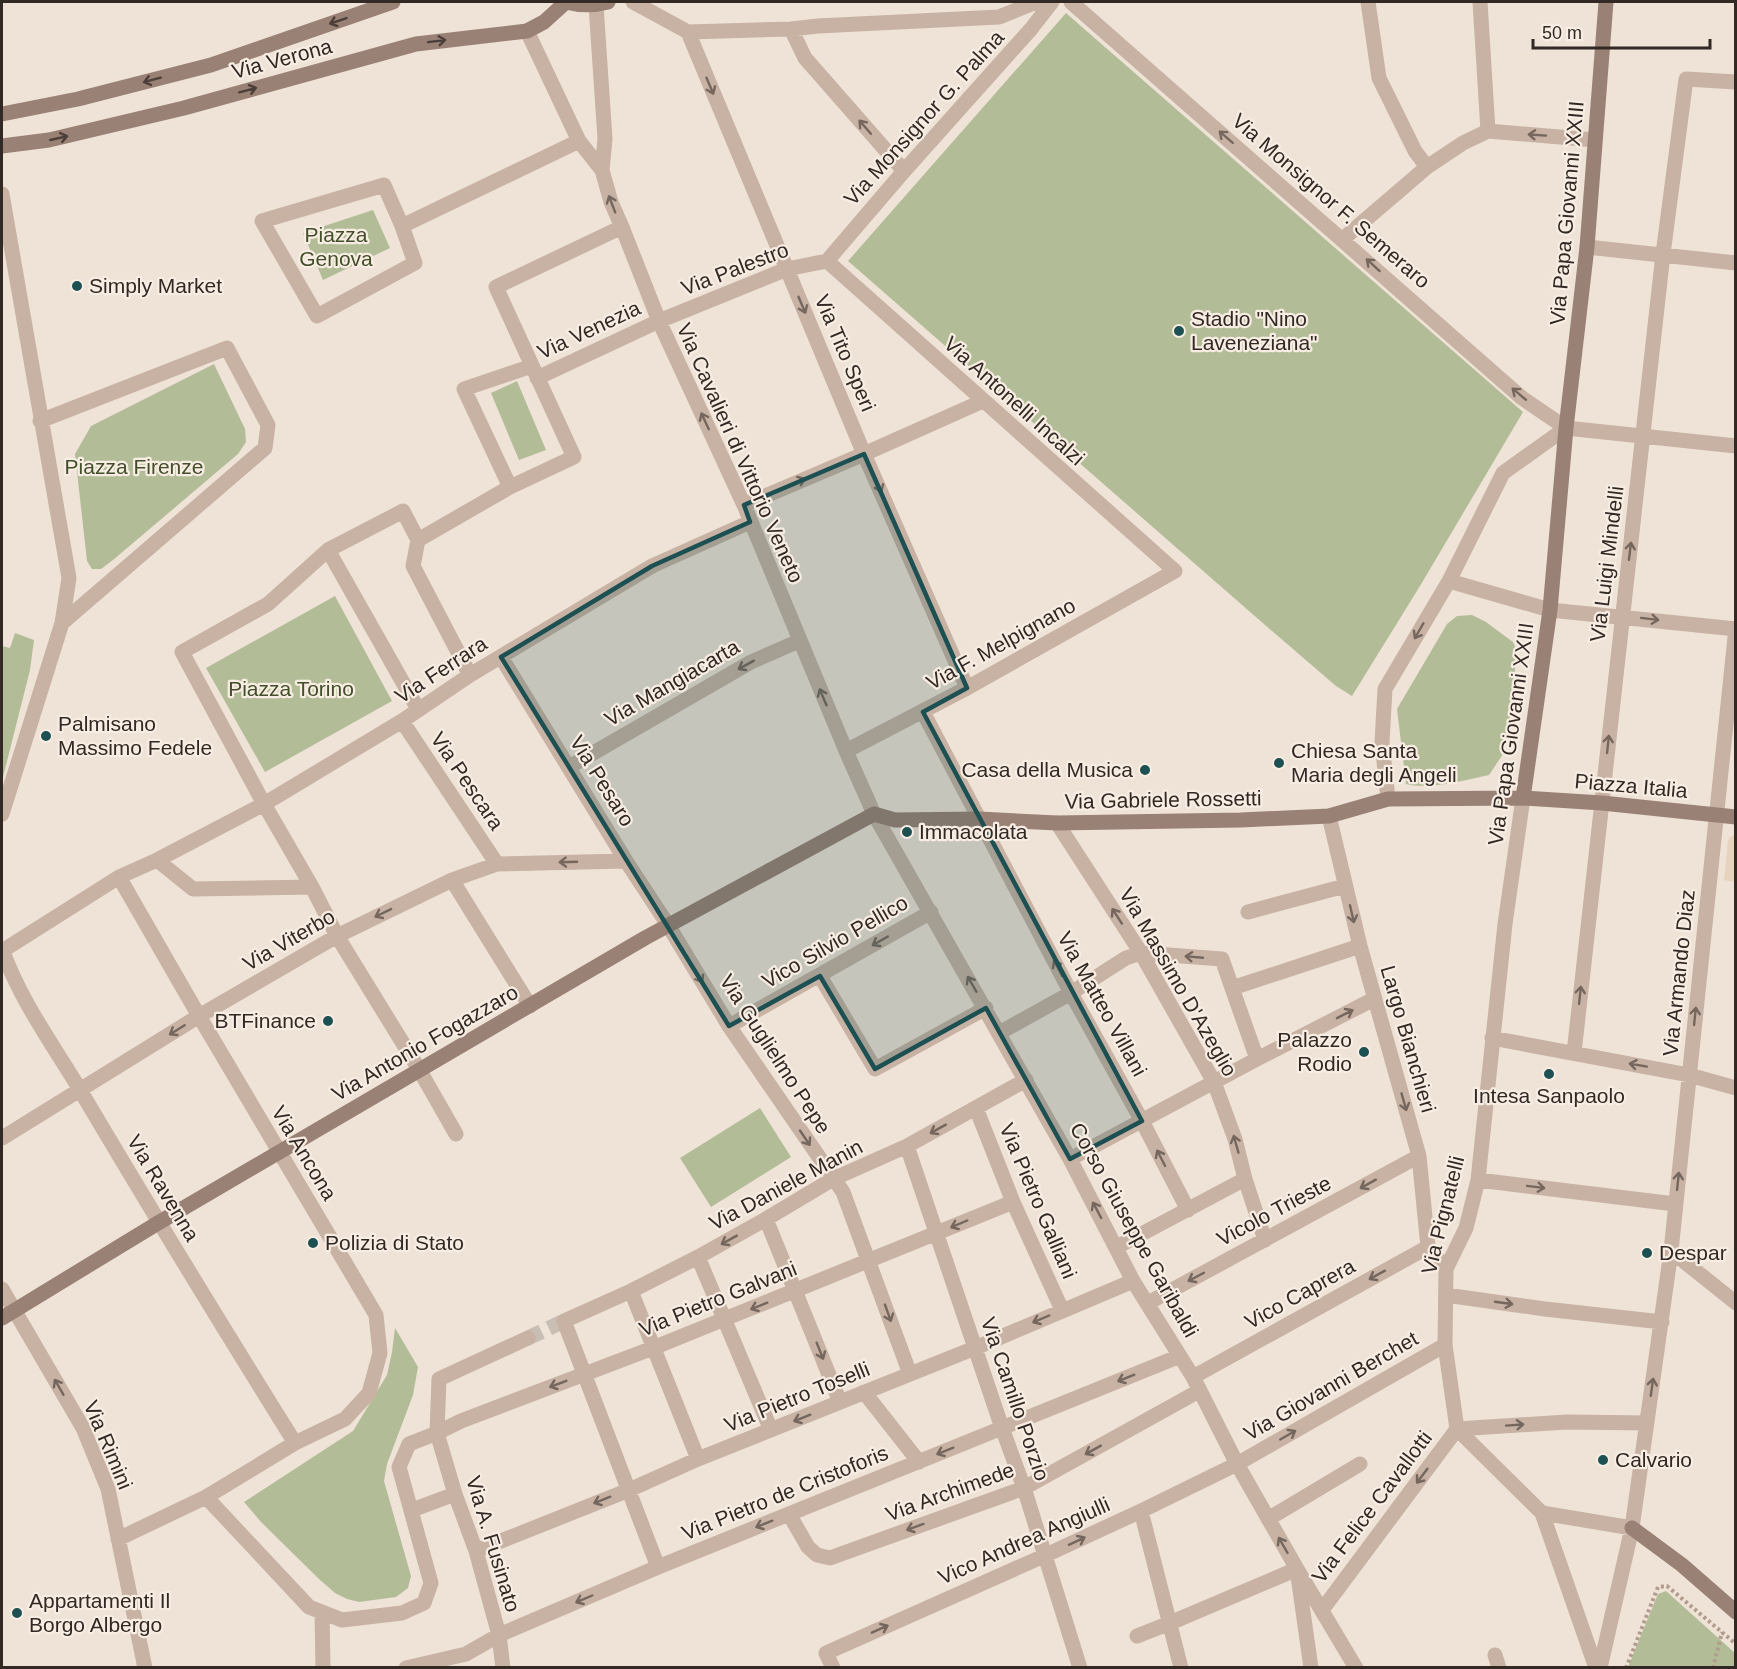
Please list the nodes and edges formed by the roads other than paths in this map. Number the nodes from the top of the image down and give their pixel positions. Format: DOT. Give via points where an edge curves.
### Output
graph roads {
  1 [pos="393,2"];
  2 [pos="566,2"];
  3 [pos="633,2"];
  4 [pos="1036,2"];
  5 [pos="1052,2"];
  6 [pos="1071,2"];
  7 [pos="1368,2"];
  8 [pos="1480,2"];
  9 [pos="1606,2"];
  10 [pos="602,3"];
  11 [pos="791,29"];
  12 [pos="527,31"];
  13 [pos="688,32"];
  14 [pos="1736,82"];
  15 [pos="2,114"];
  16 [pos="1488,131"];
  17 [pos="1595,140"];
  18 [pos="579,141"];
  19 [pos="2,146"];
  20 [pos="1427,167"];
  21 [pos="602,170"];
  22 [pos="904,171"];
  23 [pos="2,194"];
  24 [pos="402,226"];
  25 [pos="622,227"];
  26 [pos="1343,239"];
  27 [pos="1587,247"];
  28 [pos="1663,254"];
  29 [pos="827,261"];
  30 [pos="1736,263"];
  31 [pos="787,269"];
  32 [pos="659,321"];
  33 [pos="534,372"];
  34 [pos="983,401"];
  35 [pos="40,421"];
  36 [pos="1566,428"];
  37 [pos="1643,437"];
  38 [pos="1736,446"];
  39 [pos="864,454"];
  40 [pos="510,487"];
  41 [pos="744,505"];
  42 [pos="750,522"];
  43 [pos="418,540"];
  44 [pos="328,550"];
  45 [pos="1175,571"];
  46 [pos="1449,581"];
  47 [pos="1551,610"];
  48 [pos="1622,616"];
  49 [pos="62,622"];
  50 [pos="1735,629"];
  51 [pos="799,640"];
  52 [pos="501,657"];
  53 [pos="470,675"];
  54 [pos="967,688"];
  55 [pos="418,709"];
  56 [pos="922,712"];
  57 [pos="402,721"];
  58 [pos="846,751"];
  59 [pos="569,767"];
  60 [pos="1523,798"];
  61 [pos="1388,799"];
  62 [pos="1602,802"];
  63 [pos="264,804"];
  64 [pos="2,814"];
  65 [pos="874,814"];
  66 [pos="1717,815"];
  67 [pos="1329,816"];
  68 [pos="1736,818"];
  69 [pos="979,819"];
  70 [pos="1057,823"];
  71 [pos="157,860"];
  72 [pos="626,861"];
  73 [pos="498,864"];
  74 [pos="119,877"];
  75 [pos="452,879"];
  76 [pos="1345,886"];
  77 [pos="312,887"];
  78 [pos="931,912"];
  79 [pos="1248,912"];
  80 [pos="668,925"];
  81 [pos="337,936"];
  82 [pos="1360,946"];
  83 [pos="2,950"];
  84 [pos="1141,953"];
  85 [pos="820,976"];
  86 [pos="1232,988"];
  87 [pos="1071,993"];
  88 [pos="1374,999"];
  89 [pos="530,1006"];
  90 [pos="986,1008"];
  91 [pos="199,1016"];
  92 [pos="729,1026"];
  93 [pos="999,1033"];
  94 [pos="1492,1042"];
  95 [pos="1574,1053"];
  96 [pos="1257,1059"];
  97 [pos="420,1071"];
  98 [pos="1689,1075"];
  99 [pos="1026,1080"];
  100 [pos="1214,1082"];
  101 [pos="1736,1088"];
  102 [pos="80,1089"];
  103 [pos="976,1108"];
  104 [pos="1142,1121"];
  105 [pos="456,1134"];
  106 [pos="2,1138"];
  107 [pos="907,1146"];
  108 [pos="279,1152"];
  109 [pos="1419,1156"];
  110 [pos="1070,1159"];
  111 [pos="833,1179"];
  112 [pos="1245,1179"];
  113 [pos="1478,1180"];
  114 [pos="1013,1202"];
  115 [pos="1675,1204"];
  116 [pos="1188,1210"];
  117 [pos="766,1219"];
  118 [pos="158,1223"];
  119 [pos="937,1233"];
  120 [pos="1265,1240"];
  121 [pos="1117,1247"];
  122 [pos="1428,1247"];
  123 [pos="1671,1251"];
  124 [pos="698,1257"];
  125 [pos="869,1261"];
  126 [pos="1446,1269"];
  127 [pos="1133,1281"];
  128 [pos="2,1289"];
  129 [pos="631,1291"];
  130 [pos="795,1291"];
  131 [pos="1446,1294"];
  132 [pos="1148,1303"];
  133 [pos="1736,1304"];
  134 [pos="1062,1310"];
  135 [pos="8,1314"];
  136 [pos="724,1320"];
  137 [pos="1662,1322"];
  138 [pos="528,1338"];
  139 [pos="1445,1345"];
  140 [pos="653,1348"];
  141 [pos="975,1348"];
  142 [pos="1180,1356"];
  143 [pos="910,1374"];
  144 [pos="584,1375"];
  145 [pos="1196,1384"];
  146 [pos="864,1392"];
  147 [pos="840,1402"];
  148 [pos="1647,1423"];
  149 [pos="1002,1428"];
  150 [pos="771,1430"];
  151 [pos="1457,1430"];
  152 [pos="437,1433"];
  153 [pos="295,1443"];
  154 [pos="698,1459"];
  155 [pos="919,1462"];
  156 [pos="1237,1464"];
  157 [pos="1360,1464"];
  158 [pos="1024,1488"];
  159 [pos="629,1490"];
  160 [pos="455,1494"];
  161 [pos="206,1497"];
  162 [pos="412,1510"];
  163 [pos="1141,1511"];
  164 [pos="1542,1513"];
  165 [pos="789,1514"];
  166 [pos="1268,1519"];
  167 [pos="1632,1528"];
  168 [pos="118,1539"];
  169 [pos="476,1551"];
  170 [pos="1046,1555"];
  171 [pos="658,1567"];
  172 [pos="1297,1569"];
  173 [pos="1734,1607"];
  174 [pos="1322,1610"];
  175 [pos="322,1612"];
  176 [pos="1170,1623"];
  177 [pos="499,1635"];
  178 [pos="1137,1636"];
  179 [pos="145,1668"];
  180 [pos="323,1668"];
  181 [pos="406,1668"];
  182 [pos="503,1668"];
  183 [pos="832,1668"];
  184 [pos="1080,1668"];
  185 [pos="1180,1668"];
  186 [pos="1311,1668"];
  187 [pos="1356,1668"];
  188 [pos="1596,1668"];
  189 [pos="1600,1668"];
  1 -- 15 [label="street, Via Verona, one-way" via="211,64 78,99"];
  2 -- 10 [label="street" via="581,6"];
  2 -- 12 [label="street, Via Verona"];
  3 -- 13 [label="street"];
  4 -- 11 [label="street, Via Monsignor G. Palma" via="999,18"];
  5 -- 22 [label="street, Via Monsignor G. Palma"];
  26 -- 6 [label="street, Via Monsignor F. Semeraro, one-way"];
  7 -- 20 [label="street" via="1379,78"];
  8 -- 16 [label="street"];
  9 -- 17 [label="street, Via Papa Giovanni XXIII"];
  10 -- 21 [label="street, Via Cavalieri di Vittorio Veneto"];
  11 -- 13 [label="street, Via Monsignor G. Palma"];
  22 -- 11 [label="street, one-way" via="805,58"];
  12 -- 18 [label="street, Via Cavalieri di Vittorio Veneto"];
  19 -- 12 [label="street, Via Verona, one-way" via="49,140 184,108 416,44"];
  13 -- 31 [label="street, Via Tito Speri, one-way"];
  14 -- 28 [label="street, Via Luigi Mindelli" via="1686,79"];
  17 -- 16 [label="street, one-way"];
  16 -- 20 [label="street"];
  17 -- 27 [label="street, Via Papa Giovanni XXIII"];
  18 -- 21 [label="street, Via Cavalieri di Vittorio Veneto"];
  18 -- 24 [label="street"];
  20 -- 26 [label="street"];
  25 -- 21 [label="street, Via Cavalieri di Vittorio Veneto, one-way"];
  22 -- 29 [label="street, Via Monsignor G. Palma"];
  23 -- 35 [label="street"];
  24 -- 24 [label="street" via="415,263 317,316 262,222 384,185"];
  25 -- 32 [label="street, Via Cavalieri di Vittorio Veneto"];
  25 -- 33 [label="street" via="496,287"];
  36 -- 26 [label="street, Via Monsignor F. Semeraro, one-way" via="1522,398"];
  27 -- 28 [label="street"];
  27 -- 36 [label="street, Via Papa Giovanni XXIII"];
  28 -- 30 [label="street"];
  28 -- 37 [label="street, Via Luigi Mindelli"];
  29 -- 31 [label="street, Via Palestro"];
  29 -- 34 [label="street, Via Antonelli Incalzi"];
  31 -- 32 [label="street, Via Palestro"];
  31 -- 39 [label="street, Via Tito Speri, one-way"];
  32 -- 33 [label="street, Via Venezia"];
  41 -- 32 [label="street, Via Cavalieri di Vittorio Veneto, one-way"];
  33 -- 40 [label="street" via="574,457"];
  33 -- 40 [label="street, Via Venezia" via="464,389"];
  34 -- 39 [label="street"];
  34 -- 45 [label="street, Via Antonelli Incalzi"];
  35 -- 49 [label="street" via="69,578"];
  35 -- 49 [label="street" via="227,348 268,425 265,448"];
  36 -- 37 [label="street"];
  36 -- 46 [label="street" via="1503,473"];
  36 -- 47 [label="street, Via Papa Giovanni XXIII"];
  37 -- 38 [label="street"];
  48 -- 37 [label="street, Via Luigi Mindelli, one-way"];
  41 -- 39 [label="street, one-way"];
  39 -- 54 [label="street, Via Tito Speri, one-way"];
  40 -- 43 [label="street"];
  41 -- 42 [label="street, Via Cavalieri di Vittorio Veneto"];
  42 -- 51 [label="street, Via Cavalieri di Vittorio Veneto"];
  42 -- 52 [label="street, Via Ferrara" via="652,566"];
  43 -- 44 [label="street" via="403,511"];
  43 -- 53 [label="street" via="413,566"];
  44 -- 55 [label="street"];
  44 -- 63 [label="street" via="268,604 182,652"];
  45 -- 54 [label="street, Via F. Melpignano"];
  46 -- 47 [label="street"];
  46 -- 61 [label="street, one-way" via="1385,689 1382,742"];
  47 -- 48 [label="street"];
  47 -- 60 [label="street, Via Papa Giovanni XXIII"];
  48 -- 50 [label="street, one-way"];
  62 -- 48 [label="street, Via Luigi Mindelli, one-way"];
  49 -- 64 [label="street"];
  50 -- 66 [label="street, Via Armando Diaz"];
  58 -- 51 [label="street, Via Cavalieri di Vittorio Veneto, one-way"];
  51 -- 59 [label="street, Via Mangiacarta, one-way" via="751,662"];
  52 -- 53 [label="street, Via Ferrara"];
  52 -- 59 [label="street, Via Pesaro"];
  53 -- 55 [label="street, Via Ferrara"];
  54 -- 56 [label="street, Via F. Melpignano"];
  55 -- 57 [label="street, Via Ferrara"];
  56 -- 58 [label="street, Via F. Melpignano"];
  56 -- 69 [label="street, Via Matteo Villani"];
  57 -- 63 [label="street, Via Ferrara"];
  57 -- 73 [label="street, Via Pescara"];
  58 -- 65 [label="street, Via Cavalieri di Vittorio Veneto"];
  59 -- 72 [label="street, Via Pesaro"];
  60 -- 61 [label="street, Via Gabriele Rossetti"];
  60 -- 62 [label="street, Piazza Italia"];
  60 -- 94 [label="street, Via Papa Giovanni XXIII"];
  61 -- 67 [label="street, Via Gabriele Rossetti"];
  62 -- 66 [label="street, Piazza Italia"];
  95 -- 62 [label="street, Via Luigi Mindelli, one-way"];
  63 -- 71 [label="street, Via Ferrara"];
  63 -- 77 [label="street"];
  65 -- 69 [label="street, Via Gabriele Rossetti" via="895,820"];
  65 -- 78 [label="street, Corso Giuseppe Garibaldi"];
  65 -- 80 [label="street, Via Antonio Fogazzaro"];
  66 -- 68 [label="street, Piazza Italia"];
  98 -- 66 [label="street, Via Armando Diaz, one-way"];
  67 -- 70 [label="street, Via Gabriele Rossetti"];
  67 -- 76 [label="street, Largo Bianchieri"];
  69 -- 70 [label="street, Via Gabriele Rossetti"];
  87 -- 69 [label="street, Via Matteo Villani, one-way"];
  84 -- 70 [label="street, Via Massimo D'Azeglio, one-way"];
  71 -- 74 [label="street, Via Ferrara"];
  71 -- 77 [label="street" via="193,888"];
  72 -- 73 [label="street, Via Viterbo, one-way"];
  72 -- 80 [label="street, Via Pesaro"];
  73 -- 75 [label="street, Via Viterbo"];
  74 -- 83 [label="street, Via Ferrara"];
  74 -- 91 [label="street, Via Ancona"];
  75 -- 81 [label="street, Via Viterbo, one-way"];
  75 -- 89 [label="street"];
  76 -- 79 [label="street"];
  76 -- 82 [label="street, Largo Bianchieri, one-way"];
  77 -- 81 [label="street"];
  78 -- 85 [label="street, Vico Silvio Pellico, one-way"];
  90 -- 78 [label="street, Corso Giuseppe Garibaldi, one-way"];
  80 -- 89 [label="street, Via Antonio Fogazzaro"];
  80 -- 92 [label="street, Via Guglielmo Pepe, one-way"];
  81 -- 91 [label="street, Via Viterbo"];
  81 -- 97 [label="street"];
  82 -- 86 [label="street"];
  82 -- 88 [label="street, Largo Bianchieri"];
  83 -- 102 [label="street, Via Ravenna" via="15,982"];
  86 -- 84 [label="street, one-way" via="1222,959"];
  84 -- 87 [label="street" via="1126,958"];
  84 -- 100 [label="street, Via Massimo D'Azeglio"];
  85 -- 90 [label="street" via="875,1069"];
  85 -- 92 [label="street, Vico Silvio Pellico"];
  86 -- 96 [label="street"];
  87 -- 93 [label="street"];
  87 -- 104 [label="street, Via Matteo Villani"];
  96 -- 88 [label="street, one-way"];
  88 -- 109 [label="street, Largo Bianchieri, one-way"];
  89 -- 97 [label="street, Via Antonio Fogazzaro"];
  90 -- 93 [label="street, Corso Giuseppe Garibaldi"];
  91 -- 102 [label="street, Via Viterbo, one-way"];
  91 -- 108 [label="street, Via Ancona"];
  92 -- 111 [label="street, Via Guglielmo Pepe, one-way"];
  93 -- 99 [label="street, Corso Giuseppe Garibaldi"];
  94 -- 95 [label="street"];
  94 -- 113 [label="street, Via Pignatelli"];
  98 -- 95 [label="street, one-way"];
  96 -- 100 [label="street"];
  97 -- 105 [label="street"];
  97 -- 108 [label="street, Via Antonio Fogazzaro"];
  98 -- 101 [label="street"];
  115 -- 98 [label="street, Via Armando Diaz, one-way"];
  99 -- 103 [label="street, Via Daniele Manin"];
  99 -- 110 [label="street, Corso Giuseppe Garibaldi"];
  100 -- 104 [label="street"];
  112 -- 100 [label="street, Via Massimo D'Azeglio, one-way"];
  102 -- 106 [label="street, Via Viterbo"];
  102 -- 118 [label="street, Via Ravenna"];
  103 -- 107 [label="street, Via Daniele Manin, one-way"];
  103 -- 114 [label="street, Via Pietro Galliani"];
  104 -- 110 [label="street"];
  116 -- 104 [label="street, Via Matteo Villani, one-way"];
  107 -- 111 [label="street, Via Daniele Manin"];
  107 -- 119 [label="street, Via Camillo Porzio"];
  108 -- 118 [label="street, Via Antonio Fogazzaro"];
  108 -- 153 [label="street, Via Ancona" via="376,1315 380,1353 369,1393 345,1419"];
  109 -- 120 [label="street, Vicolo Trieste, one-way"];
  109 -- 122 [label="street, Largo Bianchieri"];
  121 -- 110 [label="street, Corso Giuseppe Garibaldi, one-way"];
  111 -- 117 [label="street, Via Daniele Manin"];
  111 -- 125 [label="street, Via Guglielmo Pepe" via="843,1192"];
  112 -- 116 [label="street"];
  112 -- 120 [label="street, Via Massimo D'Azeglio"];
  113 -- 115 [label="street, one-way"];
  113 -- 126 [label="street, Via Pignatelli" via="1466,1228"];
  114 -- 119 [label="street, Via Pietro Galvani, one-way"];
  114 -- 134 [label="street, Via Pietro Galliani"];
  115 -- 123 [label="street, Via Armando Diaz"];
  116 -- 121 [label="street"];
  117 -- 124 [label="street, Via Daniele Manin, one-way"];
  117 -- 130 [label="street"];
  118 -- 135 [label="street, Via Antonio Fogazzaro"];
  118 -- 153 [label="street, Via Ravenna"];
  119 -- 125 [label="street, Via Pietro Galvani"];
  119 -- 141 [label="street, Via Camillo Porzio"];
  120 -- 132 [label="street, Vicolo Trieste, one-way"];
  121 -- 127 [label="street, Corso Giuseppe Garibaldi"];
  122 -- 126 [label="street"];
  122 -- 145 [label="street, Vico Caprera, one-way"];
  123 -- 133 [label="street"];
  123 -- 137 [label="street, Via Armando Diaz"];
  124 -- 129 [label="street, Via Daniele Manin"];
  124 -- 136 [label="street"];
  125 -- 130 [label="street, Via Pietro Galvani"];
  125 -- 143 [label="street, Via Guglielmo Pepe, one-way"];
  126 -- 131 [label="street, Via Pignatelli"];
  127 -- 132 [label="street, Corso Giuseppe Garibaldi"];
  127 -- 134 [label="street, Via Pietro Toselli"];
  128 -- 135 [label="street, Via Rimini"];
  129 -- 140 [label="street"];
  129 -- 144 [label="street, Via Daniele Manin" via="564,1321"];
  130 -- 136 [label="street, Via Pietro Galvani, one-way"];
  130 -- 147 [label="street, one-way"];
  131 -- 137 [label="street, one-way"];
  131 -- 139 [label="street, Via Pignatelli"];
  132 -- 142 [label="street, Corso Giuseppe Garibaldi"];
  134 -- 141 [label="street, Via Pietro Toselli, one-way"];
  168 -- 135 [label="street, Via Rimini, one-way" via="108,1489 83,1428"];
  136 -- 140 [label="street, Via Pietro Galvani"];
  136 -- 150 [label="street"];
  148 -- 137 [label="street, Via Armando Diaz, one-way"];
  138 -- 152 [label="street" via="439,1379"];
  139 -- 151 [label="street, Via Pignatelli"];
  156 -- 139 [label="street, Via Giovanni Berchet, one-way"];
  140 -- 144 [label="street, Via Pietro Galvani"];
  140 -- 154 [label="street"];
  141 -- 143 [label="street, Via Pietro Toselli"];
  141 -- 149 [label="street, Via Camillo Porzio"];
  142 -- 145 [label="street, Corso Giuseppe Garibaldi"];
  142 -- 149 [label="street, Via Pietro de Cristoforis, one-way"];
  143 -- 146 [label="street, Via Pietro Toselli"];
  144 -- 152 [label="street, Via Pietro Galvani, one-way"];
  144 -- 159 [label="street"];
  145 -- 156 [label="street, Corso Giuseppe Garibaldi"];
  145 -- 158 [label="street, Via Archimede, one-way"];
  146 -- 147 [label="street, Via Pietro Toselli"];
  146 -- 155 [label="street"];
  147 -- 150 [label="street, Via Pietro Toselli, one-way"];
  151 -- 148 [label="street, one-way" via="1567,1422"];
  148 -- 167 [label="street, Via Armando Diaz"];
  149 -- 155 [label="street, Via Pietro de Cristoforis, one-way"];
  149 -- 158 [label="street, Via Camillo Porzio"];
  150 -- 154 [label="street, Via Pietro Toselli"];
  151 -- 164 [label="street"];
  151 -- 174 [label="street, Via Felice Cavallotti, one-way"];
  152 -- 160 [label="street, Via A. Fusinato"];
  152 -- 162 [label="street, Via Pietro Galvani" via="409,1444 399,1467"];
  153 -- 161 [label="street, Via Ancona"];
  154 -- 159 [label="street, Via Pietro Toselli"];
  155 -- 165 [label="street, Via Pietro de Cristoforis"];
  156 -- 163 [label="street, Vico Andrea Angiulli"];
  156 -- 166 [label="street, Corso Giuseppe Garibaldi"];
  157 -- 166 [label="street"];
  158 -- 165 [label="street, Via Archimede, one-way" via="830,1558 808,1548"];
  158 -- 170 [label="street, Via Camillo Porzio"];
  159 -- 169 [label="street, Via Pietro Toselli, one-way"];
  159 -- 171 [label="street"];
  160 -- 162 [label="street"];
  160 -- 169 [label="street, Via A. Fusinato"];
  161 -- 168 [label="street, Via Ancona"];
  161 -- 175 [label="street" via="309,1607"];
  162 -- 175 [label="street, Via Pietro Galvani" via="431,1583 424,1603 402,1613 342,1620"];
  170 -- 163 [label="street, Vico Andrea Angiulli, one-way"];
  163 -- 176 [label="street"];
  164 -- 167 [label="street"];
  164 -- 188 [label="street"];
  165 -- 171 [label="street, Via Pietro de Cristoforis, one-way"];
  172 -- 166 [label="street, Corso Giuseppe Garibaldi, one-way"];
  167 -- 173 [label="street"];
  167 -- 189 [label="street, Via Armando Diaz"];
  168 -- 179 [label="street, Via Rimini"];
  169 -- 177 [label="street, Via A. Fusinato"];
  183 -- 170 [label="street, Vico Andrea Angiulli, one-way" via="826,1653"];
  170 -- 184 [label="street, Via Camillo Porzio"];
  171 -- 177 [label="street, Via Pietro de Cristoforis, one-way"];
  172 -- 174 [label="street, Corso Giuseppe Garibaldi"];
  172 -- 176 [label="street"];
  172 -- 186 [label="street"];
  174 -- 187 [label="street, Corso Giuseppe Garibaldi"];
  175 -- 180 [label="street"];
  176 -- 178 [label="street"];
  176 -- 185 [label="street"];
  177 -- 181 [label="street, Via Pietro de Cristoforis" via="466,1654"];
  177 -- 182 [label="street, Via A. Fusinato"];
}
